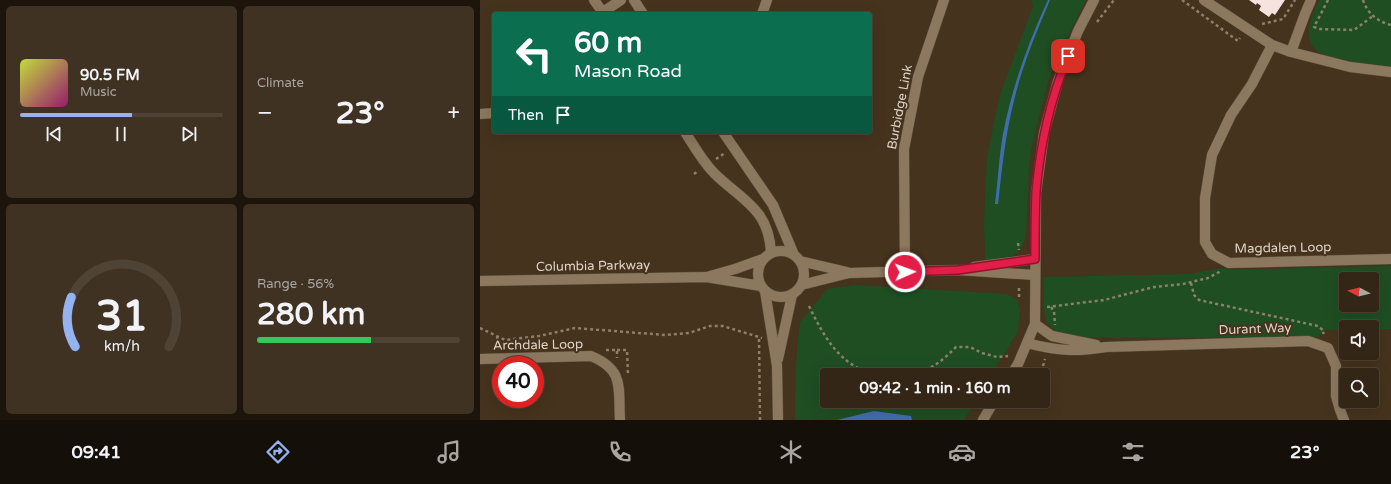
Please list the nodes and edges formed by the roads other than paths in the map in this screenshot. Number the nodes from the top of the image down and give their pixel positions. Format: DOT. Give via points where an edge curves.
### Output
graph roads {
  1 [pos="594,0"];
  2 [pos="621,0"];
  3 [pos="634,0"];
  4 [pos="767,0"];
  5 [pos="944,0"];
  6 [pos="1094,0"];
  7 [pos="1099,0"];
  8 [pos="1204,0"];
  9 [pos="1312,0"];
  10 [pos="602,12"];
  11 [pos="604,12"];
  12 [pos="643,12"];
  13 [pos="763,12"];
  14 [pos="1088,12"];
  15 [pos="1272,45"];
  16 [pos="1291,52"];
  17 [pos="1391,72"];
  18 [pos="492,113"];
  19 [pos="480,114"];
  20 [pos="686,134"];
  21 [pos="724,134"];
  22 [pos="767,256"];
  23 [pos="797,258"];
  24 [pos="1035,259"];
  25 [pos="1391,259"];
  26 [pos="958,270"];
  27 [pos="905,272"];
  28 [pos="850,273"];
  29 [pos="1035,274"];
  30 [pos="706,277"];
  31 [pos="480,281"];
  32 [pos="802,285"];
  33 [pos="763,289"];
  34 [pos="792,295"];
  35 [pos="1035,324"];
  36 [pos="1027,344"];
  37 [pos="1106,347"];
  38 [pos="480,359"];
  39 [pos="777,366"];
  40 [pos="1015,368"];
  41 [pos="990,408"];
  42 [pos="620,420"];
  43 [pos="778,420"];
  44 [pos="983,420"];
  45 [pos="1344,420"];
  1 -- 10 [label="street"];
  2 -- 11 [label="street"];
  3 -- 12 [label="street"];
  4 -- 13 [label="street"];
  5 -- 27 [label="street, Burbidge Link" via="920,72 904,149"];
  6 -- 14 [label="street"];
  7 -- 14 [label="street"];
  8 -- 15 [label="street"];
  9 -- 16 [label="street"];
  14 -- 24 [label="street" via="1058,81 1044,133 1036,192"];
  15 -- 16 [label="street"];
  15 -- 25 [label="street, Magdalen Loop" via="1212,154 1205,198 1205,242 1208,248 1212,254 1229,263"];
  16 -- 17 [label="street" via="1350,67"];
  18 -- 19 [label="street"];
  20 -- 22 [label="street" via="714,173 757,212 766,226 770,240"];
  21 -- 23 [label="street" via="773,205"];
  22 -- 23 [label="street" via="787,251"];
  22 -- 30 [label="street, Columbia Parkway"];
  22 -- 33 [label="street" via="759,267 758,277"];
  23 -- 28 [label="street"];
  23 -- 32 [label="street" via="804,268"];
  24 -- 26 [label="street"];
  24 -- 29 [label="street"];
  26 -- 27 [label="street"];
  26 -- 29 [label="street"];
  27 -- 28 [label="street"];
  28 -- 32 [label="street"];
  29 -- 35 [label="street"];
  30 -- 31 [label="street, Columbia Parkway"];
  30 -- 33 [label="street, Columbia Parkway"];
  32 -- 34 [label="street"];
  33 -- 34 [label="street" via="773,296"];
  33 -- 39 [label="street"];
  34 -- 39 [label="street"];
  35 -- 36 [label="street"];
  35 -- 37 [label="street, Durant Way" via="1059,339"];
  36 -- 37 [label="street, Durant Way" via="1060,350"];
  36 -- 40 [label="street"];
  37 -- 45 [label="street, Durant Way" via="1308,341 1328,348 1336,366 1336,396"];
  38 -- 42 [label="street, Archdale Loop" via="591,356 603,361 618,379"];
  39 -- 43 [label="street"];
  41 -- 44 [label="street"];
}
